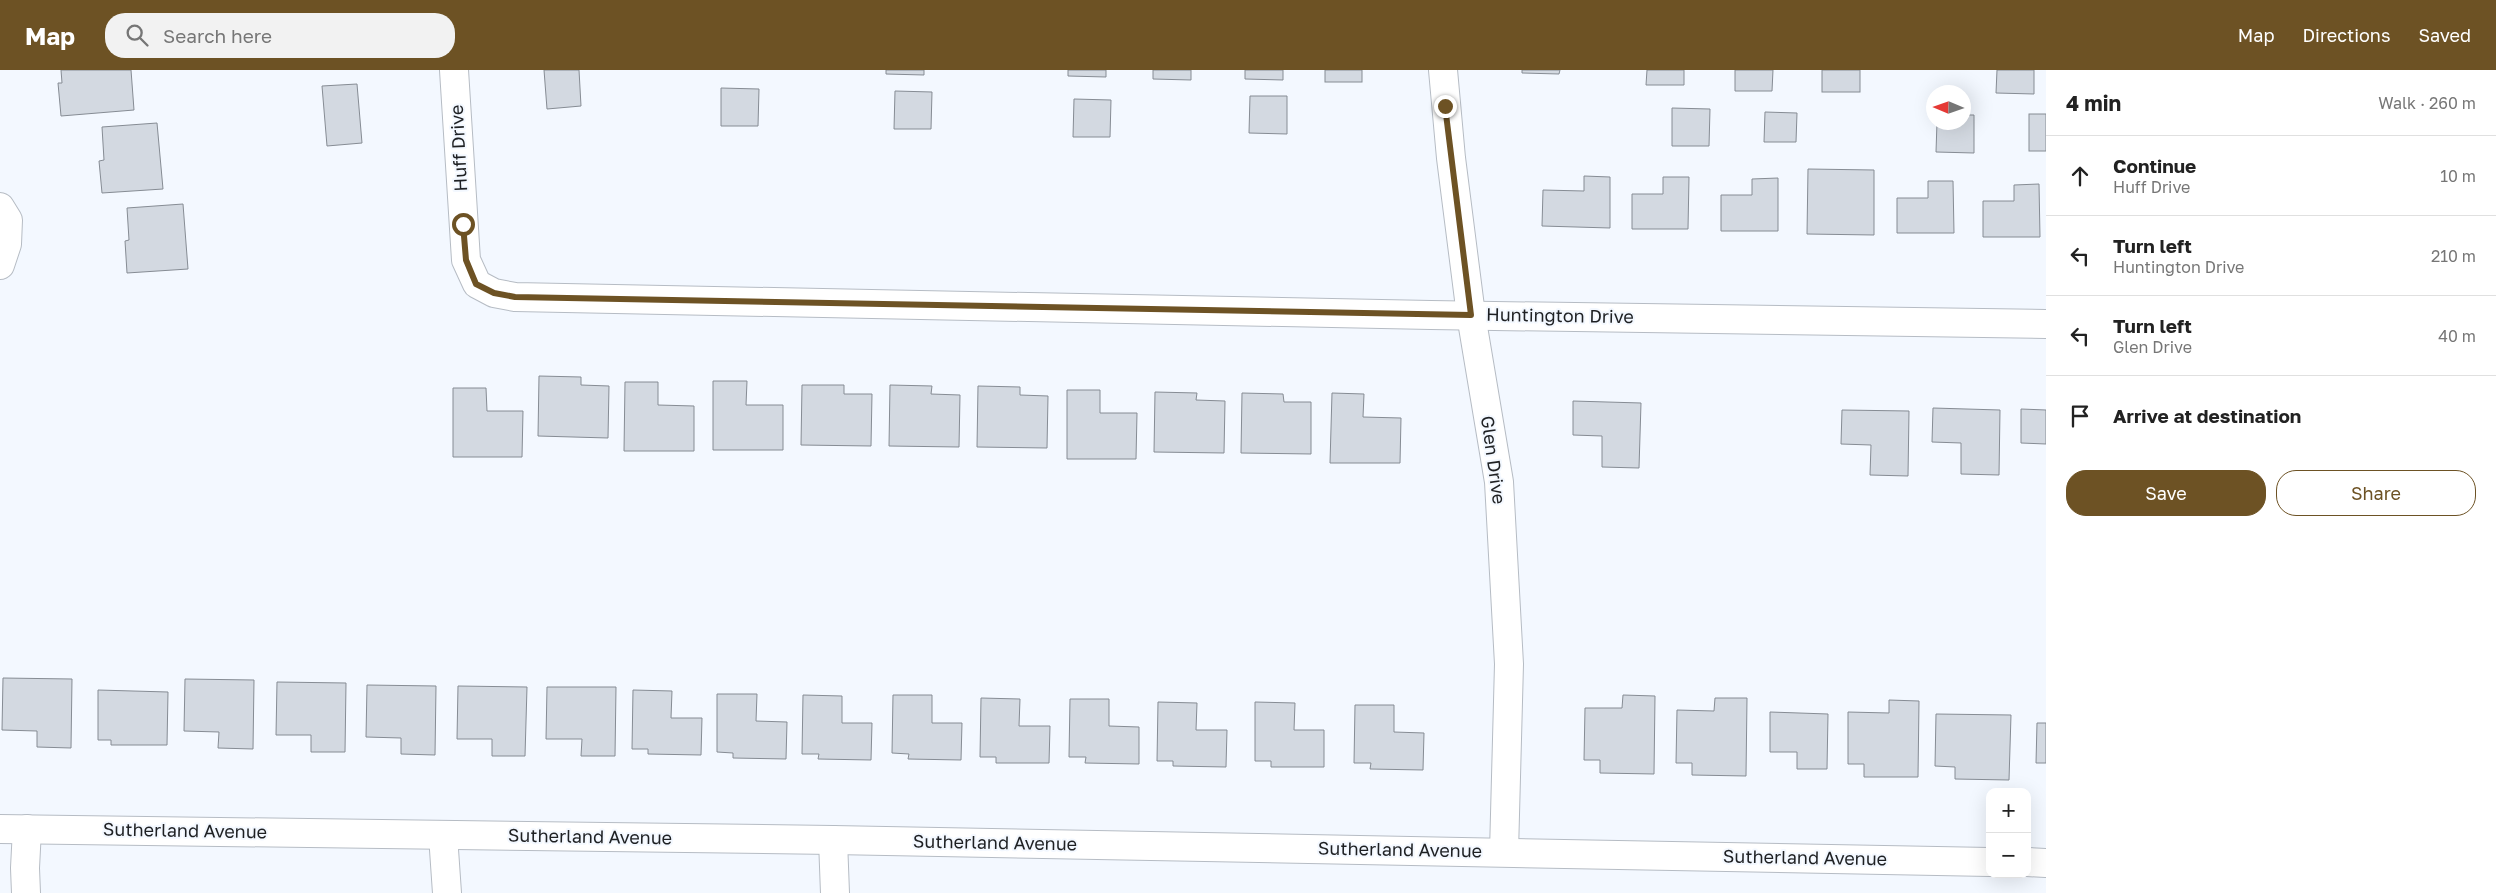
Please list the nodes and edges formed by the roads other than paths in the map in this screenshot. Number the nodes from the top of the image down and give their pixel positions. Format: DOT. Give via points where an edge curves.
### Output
graph roads {
  1 [pos="454,70"];
  2 [pos="1443,70"];
  3 [pos="0,207"];
  4 [pos="1,263"];
  5 [pos="476,284"];
  6 [pos="1471,315"];
  7 [pos="2046,324"];
  8 [pos="0,829"];
  9 [pos="27,829"];
  10 [pos="443,835"];
  11 [pos="833,840"];
  12 [pos="1504,852"];
  13 [pos="1986,862"];
  14 [pos="2031,862"];
  15 [pos="2046,863"];
  16 [pos="26,893"];
  17 [pos="447,893"];
  18 [pos="835,893"];
  1 -- 5 [label="street, Huff Drive" via="466,260"];
  2 -- 6 [label="street, Glen Drive" via="1450,158"];
  3 -- 4 [label="street" via="8,220"];
  5 -- 6 [label="street, Huntington Drive" via="494,293 515,297"];
  6 -- 7 [label="street, Huntington Drive"];
  6 -- 12 [label="street, Glen Drive" via="1499,492 1509,664"];
  8 -- 9 [label="street, Sutherland Avenue"];
  9 -- 10 [label="street, Sutherland Avenue"];
  9 -- 16 [label="street"];
  10 -- 11 [label="street, Sutherland Avenue"];
  10 -- 17 [label="street"];
  11 -- 12 [label="street, Sutherland Avenue"];
  11 -- 18 [label="street"];
  12 -- 13 [label="street, Sutherland Avenue"];
  14 -- 15 [label="street"];
}
